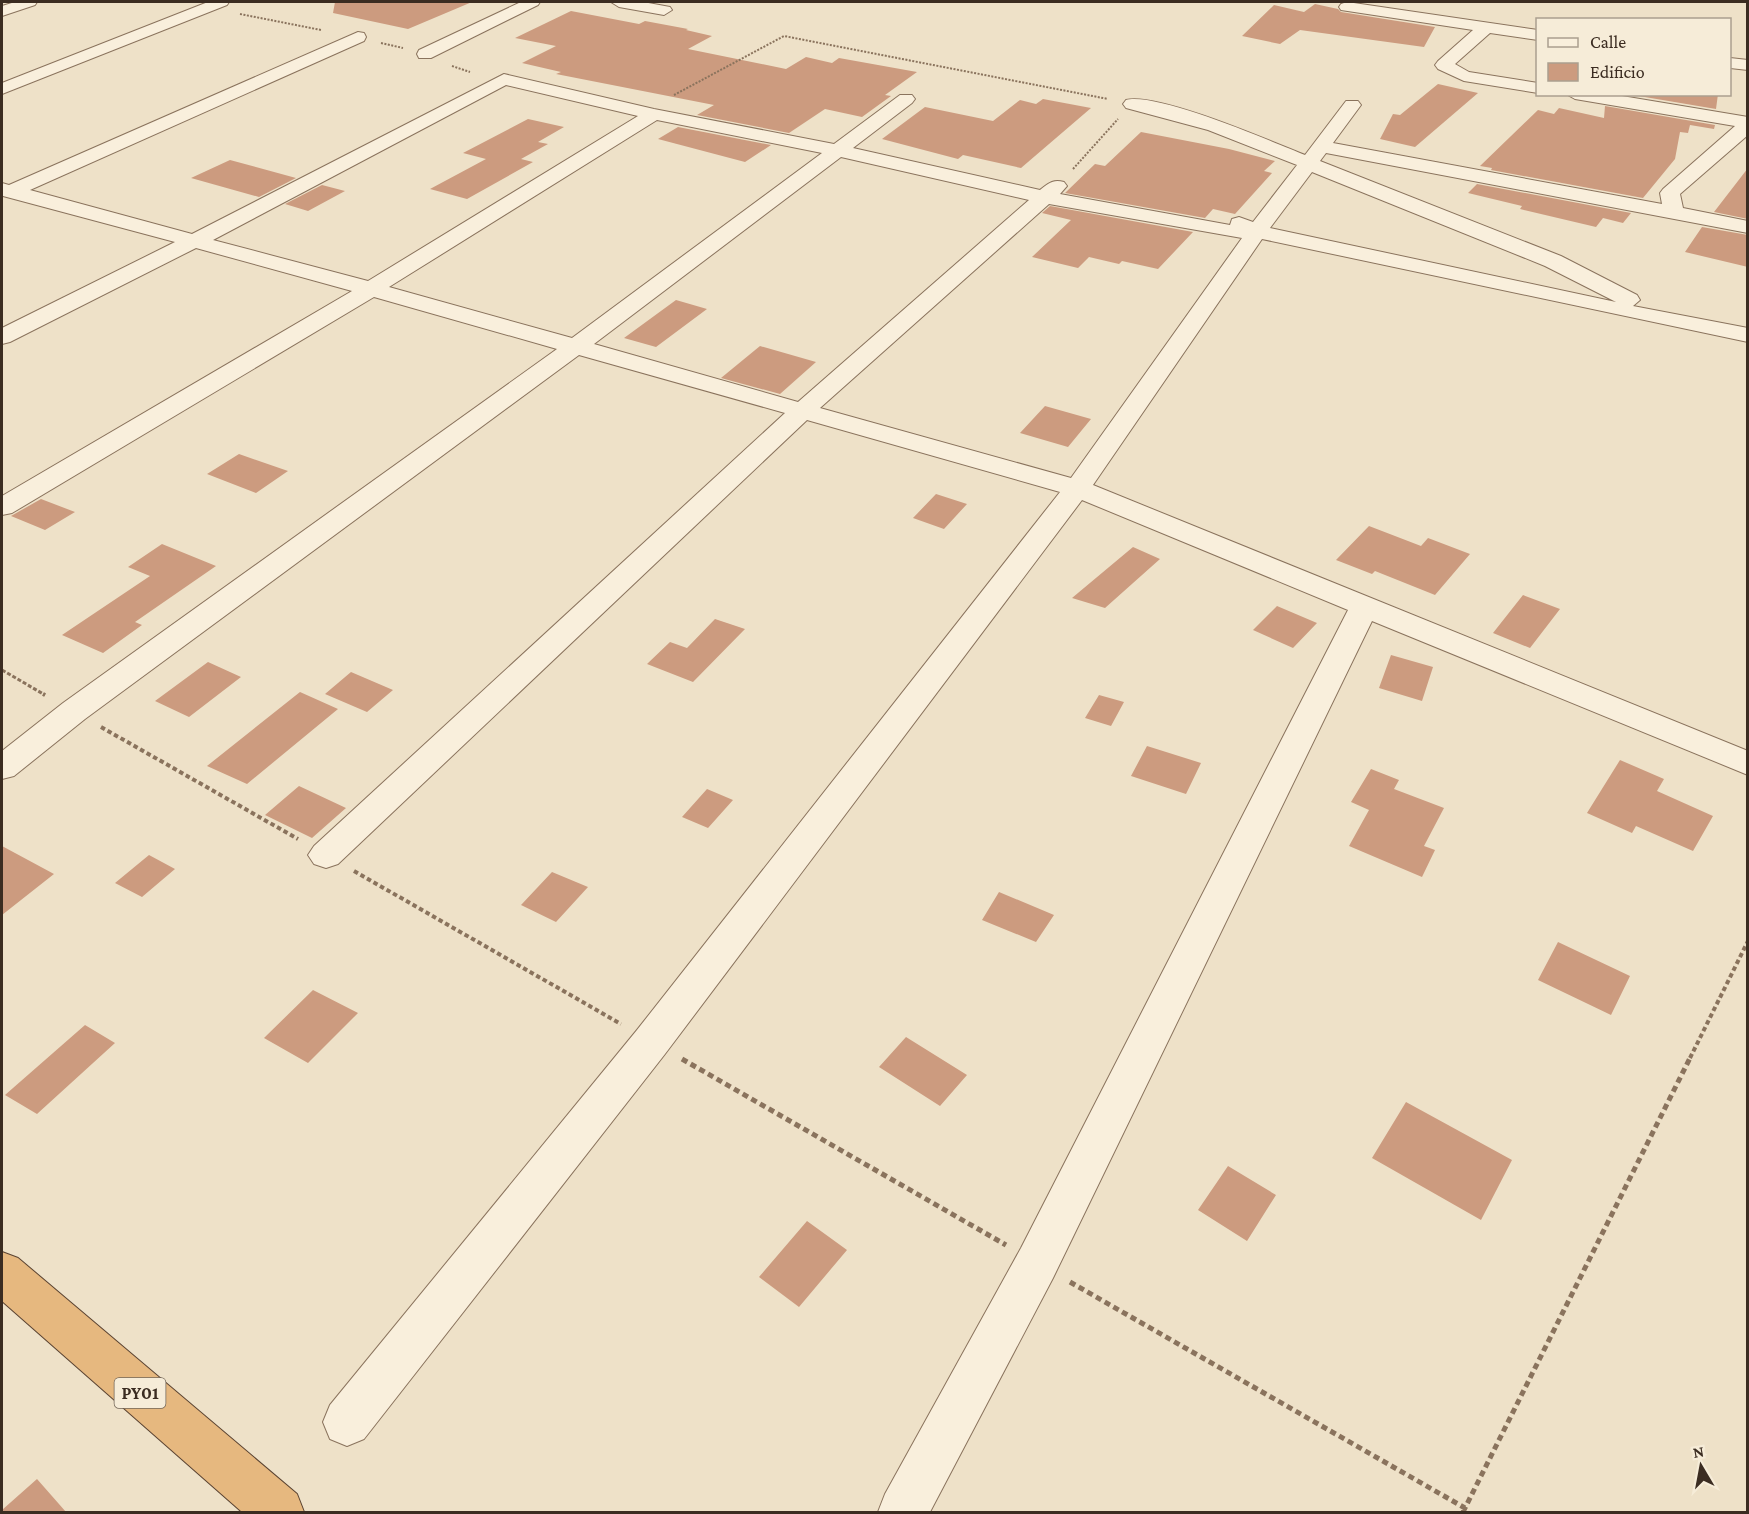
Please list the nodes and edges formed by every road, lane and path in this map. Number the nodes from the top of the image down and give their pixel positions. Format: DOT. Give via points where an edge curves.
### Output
graph roads {
  1 [pos="29,2"];
  2 [pos="221,2"];
  3 [pos="532,2"];
  4 [pos="619,2"];
  5 [pos="1347,7"];
  6 [pos="664,10"];
  7 [pos="2,11"];
  8 [pos="1487,27"];
  9 [pos="1536,34"];
  10 [pos="358,37"];
  11 [pos="425,54"];
  12 [pos="1731,63"];
  13 [pos="1748,65"];
  14 [pos="1536,88"];
  15 [pos="2,90"];
  16 [pos="1587,96"];
  17 [pos="906,99"];
  18 [pos="1132,104"];
  19 [pos="1352,105"];
  20 [pos="654,114"];
  21 [pos="1748,124"];
  22 [pos="1321,146"];
  23 [pos="848,152"];
  24 [pos="1308,163"];
  25 [pos="6,190"];
  26 [pos="1051,191"];
  27 [pos="1673,212"];
  28 [pos="1748,227"];
  29 [pos="1254,231"];
  30 [pos="194,241"];
  31 [pos="371,289"];
  32 [pos="1644,315"];
  33 [pos="1748,335"];
  34 [pos="2,337"];
  35 [pos="574,348"];
  36 [pos="801,412"];
  37 [pos="1077,488"];
  38 [pos="2,507"];
  39 [pos="1365,605"];
  40 [pos="2,670"];
  41 [pos="74,711"];
  42 [pos="1748,764"];
  43 [pos="2,768"];
  44 [pos="326,855"];
  45 [pos="1748,941"];
  46 [pos="651,1042"];
  47 [pos="1036,1263"];
  48 [pos="2,1273"];
  49 [pos="347,1422"];
  50 [pos="1464,1510"];
  51 [pos="279,1512"];
  52 [pos="903,1512"];
  1 -- 7 [label="street"];
  2 -- 15 [label="street"];
  3 -- 11 [label="street"];
  4 -- 6 [label="street"];
  5 -- 8 [label="street"];
  8 -- 9 [label="street"];
  8 -- 14 [label="street" via="1444,65 1464,76"];
  10 -- 25 [label="street"];
  12 -- 13 [label="street"];
  16 -- 21 [label="street"];
  17 -- 23 [label="street"];
  18 -- 20 [label="path" via="784,36 668,98"];
  18 -- 24 [label="street" via="1215,126"];
  18 -- 26 [label="path"];
  19 -- 22 [label="street"];
  20 -- 23 [label="street"];
  20 -- 30 [label="street" via="504,79"];
  20 -- 31 [label="street"];
  21 -- 27 [label="street" via="1670,193"];
  22 -- 24 [label="street"];
  22 -- 27 [label="street"];
  23 -- 26 [label="street" via="906,153"];
  23 -- 35 [label="street"];
  24 -- 29 [label="street"];
  24 -- 32 [label="street" via="1553,261 1635,303"];
  25 -- 30 [label="street"];
  26 -- 29 [label="street" via="1240,223"];
  26 -- 36 [label="street"];
  27 -- 28 [label="street"];
  29 -- 32 [label="street"];
  29 -- 37 [label="street"];
  30 -- 31 [label="street"];
  30 -- 34 [label="street"];
  31 -- 35 [label="street"];
  31 -- 38 [label="street"];
  32 -- 33 [label="street"];
  35 -- 36 [label="street"];
  35 -- 41 [label="street"];
  36 -- 37 [label="street"];
  36 -- 44 [label="street"];
  37 -- 39 [label="street"];
  37 -- 46 [label="street"];
  39 -- 42 [label="street"];
  39 -- 47 [label="street"];
  40 -- 41 [label="path"];
  41 -- 43 [label="street"];
  41 -- 44 [label="path"];
  44 -- 46 [label="path"];
  45 -- 50 [label="path"];
  46 -- 47 [label="path"];
  46 -- 49 [label="street"];
  47 -- 50 [label="path"];
  47 -- 52 [label="street"];
  48 -- 51 [label="highway, PY01"];
}
